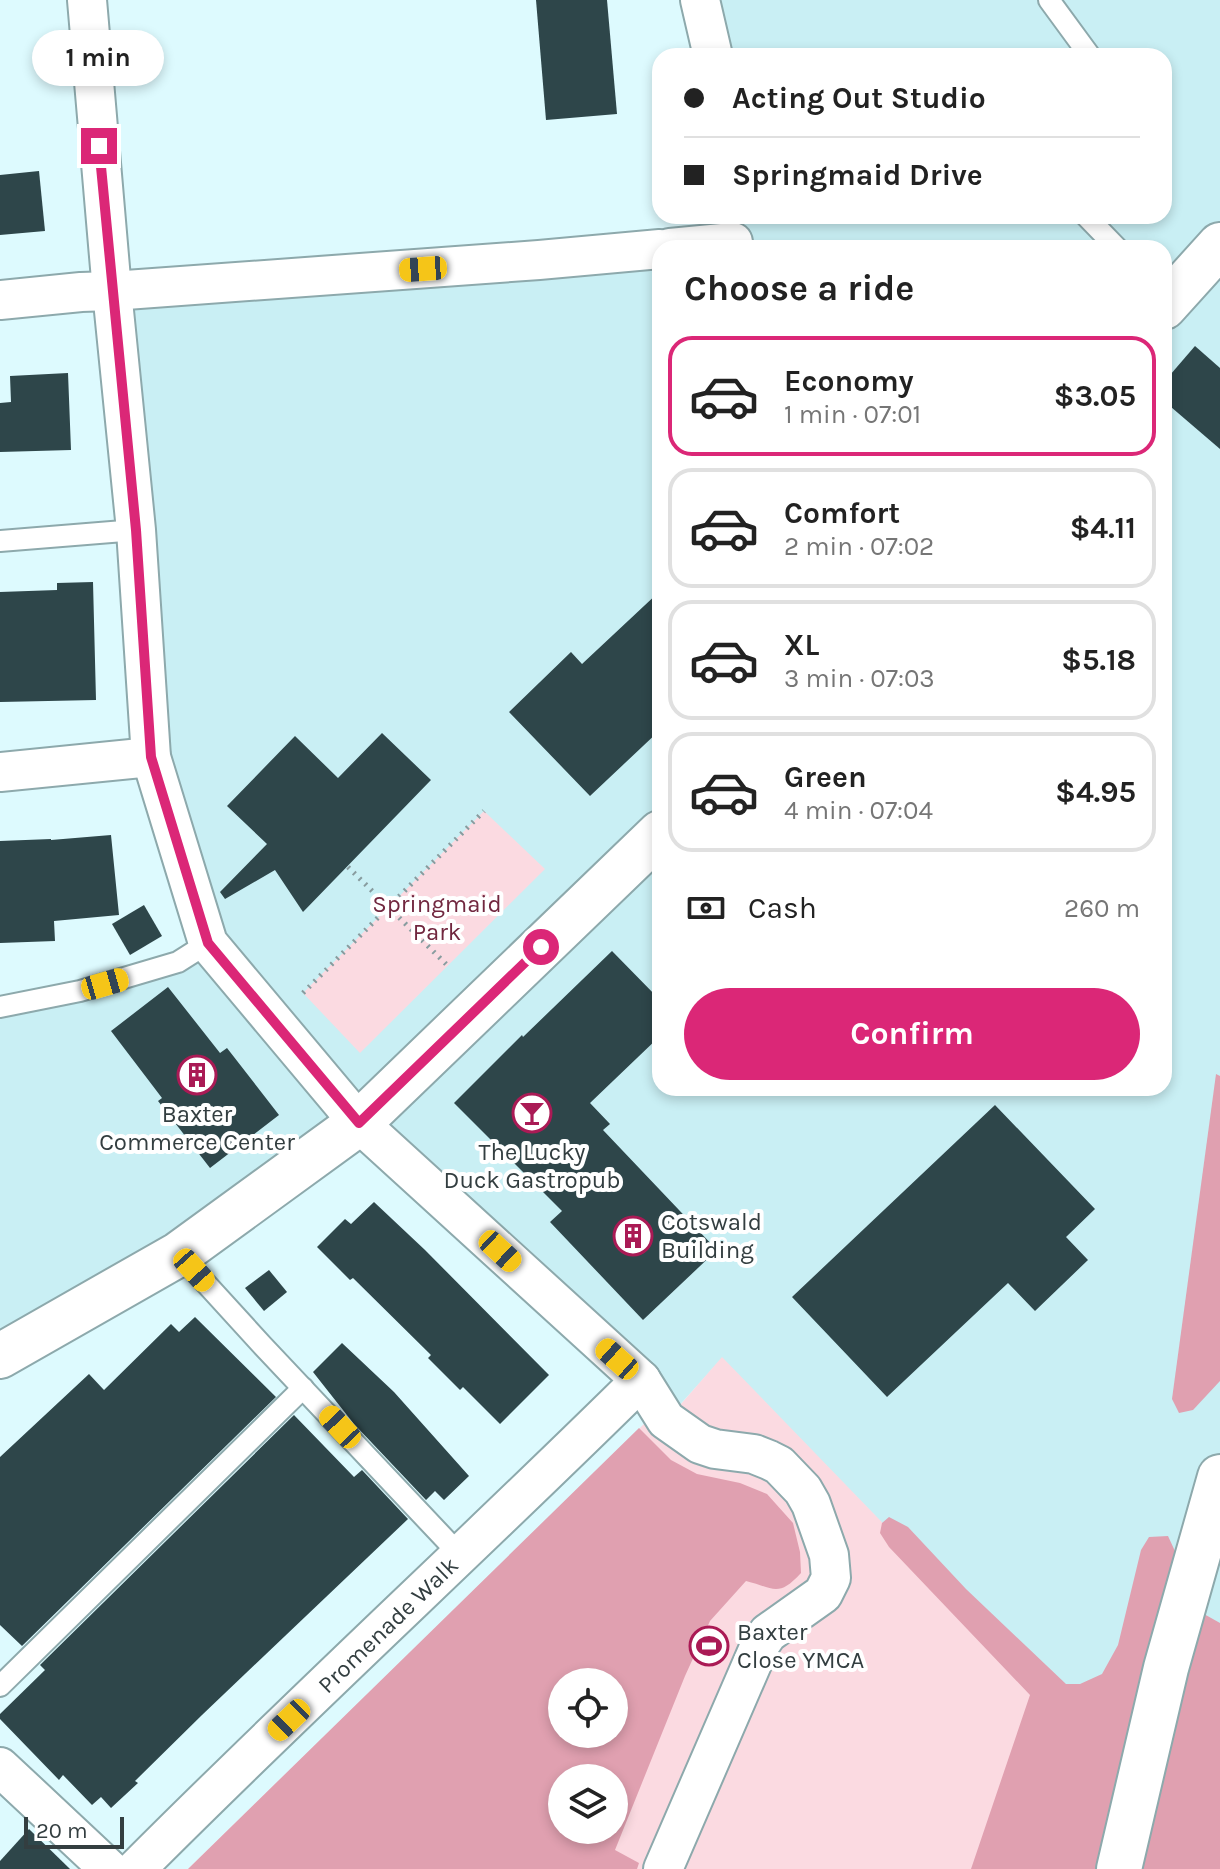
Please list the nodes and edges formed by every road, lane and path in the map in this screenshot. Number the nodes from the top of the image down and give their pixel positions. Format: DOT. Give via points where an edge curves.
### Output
graph roads {
  1 [pos="87,0"];
  2 [pos="688,0"];
  3 [pos="700,0"];
  4 [pos="1049,0"];
  5 [pos="712,48"];
  6 [pos="712,48"];
  7 [pos="1084,48"];
  8 [pos="1094,224"];
  9 [pos="732,235"];
  10 [pos="708,240"];
  11 [pos="1109,240"];
  12 [pos="1220,245"];
  13 [pos="652,250"];
  14 [pos="112,291"];
  15 [pos="1172,292"];
  16 [pos="0,300"];
  17 [pos="136,530"];
  18 [pos="0,541"];
  19 [pos="151,757"];
  20 [pos="0,772"];
  21 [pos="484,811"];
  22 [pos="652,841"];
  23 [pos="348,867"];
  24 [pos="389,907"];
  25 [pos="208,943"];
  26 [pos="448,966"];
  27 [pos="303,993"];
  28 [pos="0,1007"];
  29 [pos="359,1123"];
  30 [pos="179,1254"];
  31 [pos="0,1356"];
  32 [pos="641,1380"];
  33 [pos="303,1388"];
  34 [pos="1220,1477"];
  35 [pos="460,1555"];
  36 [pos="0,1686"];
  37 [pos="0,1767"];
  38 [pos="109,1869"];
  39 [pos="136,1869"];
  40 [pos="663,1869"];
  41 [pos="1119,1869"];
  1 -- 14 [label="street"];
  2 -- 5 [label="street"];
  3 -- 6 [label="street"];
  4 -- 7 [label="lane"];
  8 -- 11 [label="lane"];
  9 -- 10 [label="street"];
  12 -- 15 [label="main road"];
  13 -- 14 [label="street"];
  14 -- 16 [label="street"];
  14 -- 17 [label="street"];
  17 -- 18 [label="lane"];
  17 -- 19 [label="street"];
  19 -- 20 [label="street"];
  19 -- 25 [label="street"];
  21 -- 24 [label="path"];
  22 -- 29 [label="main road"];
  23 -- 24 [label="path"];
  24 -- 26 [label="path"];
  24 -- 27 [label="path"];
  25 -- 28 [label="lane" via="178,962 80,991"];
  25 -- 29 [label="street"];
  29 -- 30 [label="main road"];
  29 -- 32 [label="street"];
  30 -- 31 [label="main road"];
  30 -- 33 [label="lane"];
  32 -- 35 [label="street, Promenade Walk"];
  32 -- 40 [label="street" via="666,1420 700,1444 754,1454 779,1465 811,1504 831,1567 823,1594 761,1643"];
  33 -- 35 [label="lane"];
  33 -- 36 [label="lane"];
  34 -- 41 [label="main road" via="1166,1668"];
  35 -- 39 [label="street, Promenade Walk"];
  37 -- 38 [label="street"];
}
